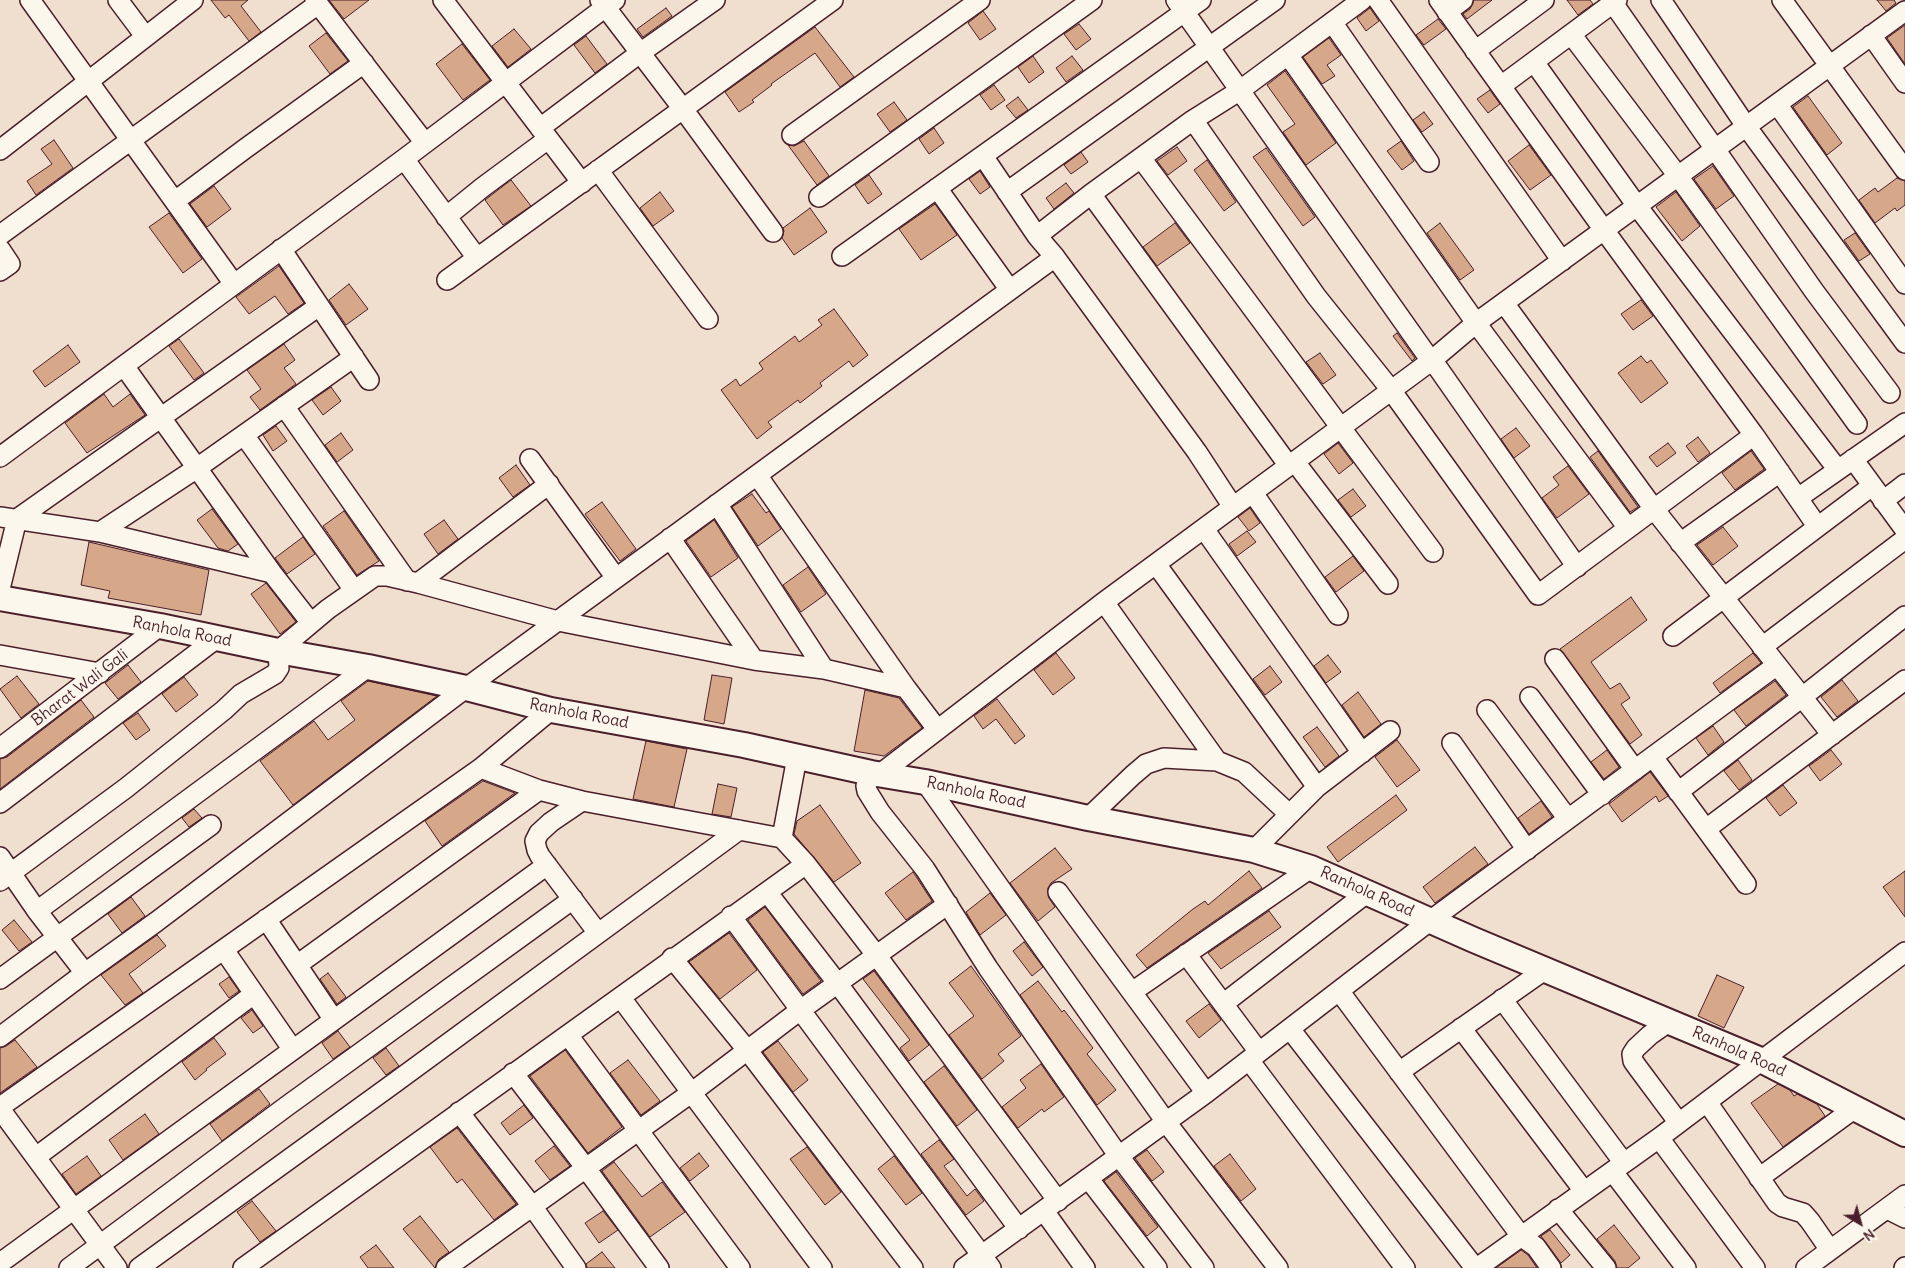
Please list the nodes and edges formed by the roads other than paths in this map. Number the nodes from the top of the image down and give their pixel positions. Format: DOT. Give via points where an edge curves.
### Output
graph roads {
  1 [pos="30,0"];
  2 [pos="118,0"];
  3 [pos="193,0"];
  4 [pos="443,0"];
  5 [pos="716,0"];
  6 [pos="833,0"];
  7 [pos="980,0"];
  8 [pos="1092,0"];
  9 [pos="1202,0"];
  10 [pos="1275,0"];
  11 [pos="1362,0"];
  12 [pos="1378,0"];
  13 [pos="1463,0"];
  14 [pos="1544,0"];
  15 [pos="1662,0"];
  16 [pos="1782,0"];
  17 [pos="316,2"];
  18 [pos="607,2"];
  19 [pos="1615,2"];
  20 [pos="1180,6"];
  21 [pos="1443,6"];
  22 [pos="1905,11"];
  23 [pos="1332,22"];
  24 [pos="1571,34"];
  25 [pos="1871,35"];
  26 [pos="145,36"];
  27 [pos="1209,48"];
  28 [pos="1476,51"];
  29 [pos="640,53"];
  30 [pos="1288,55"];
  31 [pos="1534,62"];
  32 [pos="364,63"];
  33 [pos="1830,66"];
  34 [pos="89,80"];
  35 [pos="505,83"];
  36 [pos="1905,83"];
  37 [pos="1501,86"];
  38 [pos="1239,91"];
  39 [pos="1777,104"];
  40 [pos="684,109"];
  41 [pos="1192,120"];
  42 [pos="1746,126"];
  43 [pos="544,134"];
  44 [pos="792,136"];
  45 [pos="131,139"];
  46 [pos="425,143"];
  47 [pos="0,150"];
  48 [pos="1714,150"];
  49 [pos="983,156"];
  50 [pos="1141,158"];
  51 [pos="404,159"];
  52 [pos="1429,162"];
  53 [pos="598,170"];
  54 [pos="1905,170"];
  55 [pos="1678,176"];
  56 [pos="582,183"];
  57 [pos="937,188"];
  58 [pos="1008,192"];
  59 [pos="1091,194"];
  60 [pos="819,197"];
  61 [pos="175,201"];
  62 [pos="1637,206"];
  63 [pos="446,217"];
  64 [pos="1604,230"];
  65 [pos="773,232"];
  66 [pos="0,235"];
  67 [pos="1037,236"];
  68 [pos="281,249"];
  69 [pos="0,250"];
  70 [pos="842,256"];
  71 [pos="1055,257"];
  72 [pos="477,258"];
  73 [pos="1562,260"];
  74 [pos="0,271"];
  75 [pos="447,280"];
  76 [pos="234,284"];
  77 [pos="1905,284"];
  78 [pos="1010,290"];
  79 [pos="1504,302"];
  80 [pos="319,306"];
  81 [pos="708,319"];
  82 [pos="1476,323"];
  83 [pos="1905,343"];
  84 [pos="354,357"];
  85 [pos="1431,361"];
  86 [pos="124,366"];
  87 [pos="369,380"];
  88 [pos="1391,390"];
  89 [pos="1890,393"];
  90 [pos="284,406"];
  91 [pos="160,417"];
  92 [pos="1905,423"];
  93 [pos="1856,424"];
  94 [pos="1341,427"];
  95 [pos="244,435"];
  96 [pos="1754,435"];
  97 [pos="0,457"];
  98 [pos="530,458"];
  99 [pos="1292,464"];
  100 [pos="1845,465"];
  101 [pos="197,468"];
  102 [pos="1780,472"];
  103 [pos="757,475"];
  104 [pos="549,484"];
  105 [pos="1905,484"];
  106 [pos="1253,492"];
  107 [pos="1877,494"];
  108 [pos="1798,498"];
  109 [pos="717,504"];
  110 [pos="1233,507"];
  111 [pos="1654,509"];
  112 [pos="8,518"];
  113 [pos="1817,526"];
  114 [pos="1628,528"];
  115 [pos="1204,529"];
  116 [pos="1905,530"];
  117 [pos="100,532"];
  118 [pos="670,538"];
  119 [pos="1905,539"];
  120 [pos="1680,543"];
  121 [pos="1433,552"];
  122 [pos="1156,564"];
  123 [pos="1577,567"];
  124 [pos="272,573"];
  125 [pos="616,578"];
  126 [pos="412,582"];
  127 [pos="1388,584"];
  128 [pos="0,589"];
  129 [pos="354,590"];
  130 [pos="1723,597"];
  131 [pos="0,598"];
  132 [pos="1104,602"];
  133 [pos="1338,615"];
  134 [pos="1905,616"];
  135 [pos="558,621"];
  136 [pos="311,623"];
  137 [pos="160,626"];
  138 [pos="1673,636"];
  139 [pos="218,638"];
  140 [pos="1762,647"];
  141 [pos="278,651"];
  142 [pos="0,655"];
  143 [pos="1555,659"];
  144 [pos="754,660"];
  145 [pos="1776,665"];
  146 [pos="368,667"];
  147 [pos="824,669"];
  148 [pos="100,673"];
  149 [pos="1905,680"];
  150 [pos="466,688"];
  151 [pos="906,688"];
  152 [pos="1530,697"];
  153 [pos="1802,698"];
  154 [pos="551,710"];
  155 [pos="1487,710"];
  156 [pos="937,729"];
  157 [pos="1390,731"];
  158 [pos="1832,735"];
  159 [pos="1452,743"];
  160 [pos="0,748"];
  161 [pos="1362,753"];
  162 [pos="797,757"];
  163 [pos="1653,757"];
  164 [pos="1217,761"];
  165 [pos="481,768"];
  166 [pos="1635,770"];
  167 [pos="876,774"];
  168 [pos="925,782"];
  169 [pos="1317,788"];
  170 [pos="539,790"];
  171 [pos="1678,792"];
  172 [pos="1602,794"];
  173 [pos="582,801"];
  174 [pos="0,803"];
  175 [pos="1289,814"];
  176 [pos="1088,818"];
  177 [pos="1568,819"];
  178 [pos="211,825"];
  179 [pos="1706,829"];
  180 [pos="739,830"];
  181 [pos="782,838"];
  182 [pos="1254,850"];
  183 [pos="1527,850"];
  184 [pos="0,857"];
  185 [pos="806,864"];
  186 [pos="547,865"];
  187 [pos="1311,868"];
  188 [pos="6,877"];
  189 [pos="1746,884"];
  190 [pos="767,892"];
  191 [pos="1058,892"];
  192 [pos="1368,892"];
  193 [pos="572,899"];
  194 [pos="948,904"];
  195 [pos="37,911"];
  196 [pos="731,916"];
  197 [pos="266,919"];
  198 [pos="1431,920"];
  199 [pos="598,933"];
  200 [pos="57,937"];
  201 [pos="224,950"];
  202 [pos="1905,952"];
  203 [pos="1186,954"];
  204 [pos="877,956"];
  205 [pos="672,958"];
  206 [pos="297,966"];
  207 [pos="1546,969"];
  208 [pos="85,973"];
  209 [pos="0,979"];
  210 [pos="838,984"];
  211 [pos="1132,992"];
  212 [pos="1340,992"];
  213 [pos="254,994"];
  214 [pos="621,998"];
  215 [pos="1502,999"];
  216 [pos="1223,1004"];
  217 [pos="799,1011"];
  218 [pos="334,1020"];
  219 [pos="1670,1021"];
  220 [pos="1461,1028"];
  221 [pos="1290,1029"];
  222 [pos="568,1035"];
  223 [pos="0,1037"];
  224 [pos="293,1050"];
  225 [pos="748,1051"];
  226 [pos="1254,1056"];
  227 [pos="1763,1061"];
  228 [pos="1399,1072"];
  229 [pos="513,1073"];
  230 [pos="691,1093"];
  231 [pos="1206,1093"];
  232 [pos="1707,1102"];
  233 [pos="0,1108"];
  234 [pos="1855,1108"];
  235 [pos="459,1112"];
  236 [pos="1166,1122"];
  237 [pos="1679,1123"];
  238 [pos="638,1129"];
  239 [pos="1905,1134"];
  240 [pos="1660,1138"];
  241 [pos="1118,1155"];
  242 [pos="36,1157"];
  243 [pos="585,1167"];
  244 [pos="1618,1167"];
  245 [pos="1088,1178"];
  246 [pos="1759,1178"];
  247 [pos="1584,1191"];
  248 [pos="1905,1195"];
  249 [pos="532,1206"];
  250 [pos="1051,1206"];
  251 [pos="1558,1209"];
  252 [pos="1887,1209"];
  253 [pos="74,1210"];
  254 [pos="1905,1218"];
  255 [pos="1019,1229"];
  256 [pos="1521,1236"];
  257 [pos="100,1245"];
  258 [pos="1830,1250"];
  259 [pos="0,1262"];
  260 [pos="986,1262"];
  261 [pos="70,1268"];
  262 [pos="117,1268"];
  263 [pos="139,1268"];
  264 [pos="243,1268"];
  265 [pos="446,1268"];
  266 [pos="576,1268"];
  267 [pos="659,1268"];
  268 [pos="740,1268"];
  269 [pos="822,1268"];
  270 [pos="913,1268"];
  271 [pos="964,1268"];
  272 [pos="1085,1268"];
  273 [pos="1157,1268"];
  274 [pos="1204,1268"];
  275 [pos="1278,1268"];
  276 [pos="1405,1268"];
  277 [pos="1476,1268"];
  278 [pos="1551,1268"];
  279 [pos="1606,1268"];
  280 [pos="1686,1268"];
  281 [pos="1755,1268"];
  282 [pos="1806,1268"];
  1 -- 34 [label="street"];
  2 -- 26 [label="street"];
  3 -- 26 [label="street"];
  4 -- 35 [label="street"];
  5 -- 29 [label="street"];
  6 -- 40 [label="street"];
  7 -- 44 [label="street"];
  8 -- 60 [label="street"];
  9 -- 20 [label="street"];
  10 -- 27 [label="street"];
  11 -- 23 [label="street"];
  12 -- 73 [label="street"];
  13 -- 21 [label="street"];
  14 -- 28 [label="street"];
  15 -- 42 [label="street"];
  16 -- 33 [label="street"];
  17 -- 32 [label="street"];
  17 -- 45 [label="street"];
  18 -- 29 [label="street"];
  18 -- 35 [label="street"];
  19 -- 24 [label="street"];
  19 -- 48 [label="street"];
  20 -- 27 [label="street"];
  20 -- 49 [label="street"];
  21 -- 28 [label="street"];
  22 -- 25 [label="street"];
  23 -- 30 [label="street"];
  23 -- 52 [label="street"];
  24 -- 31 [label="street"];
  24 -- 55 [label="street"];
  25 -- 33 [label="street"];
  25 -- 36 [label="street"];
  26 -- 34 [label="street"];
  27 -- 38 [label="street"];
  27 -- 58 [label="street"];
  28 -- 37 [label="street"];
  29 -- 40 [label="street"];
  29 -- 43 [label="street"];
  30 -- 38 [label="street"];
  30 -- 82 [label="street"];
  31 -- 37 [label="street"];
  31 -- 62 [label="street"];
  32 -- 46 [label="street"];
  32 -- 61 [label="street"];
  33 -- 39 [label="street"];
  33 -- 54 [label="street"];
  34 -- 45 [label="street"];
  34 -- 47 [label="street"];
  35 -- 43 [label="street"];
  35 -- 46 [label="street"];
  37 -- 64 [label="street"];
  38 -- 41 [label="street"];
  38 -- 85 [label="street"];
  39 -- 42 [label="street"];
  39 -- 77 [label="street"];
  40 -- 53 [label="street"];
  40 -- 65 [label="street"];
  41 -- 50 [label="street"];
  41 -- 88 [label="street" via="1316,296"];
  42 -- 48 [label="street"];
  42 -- 83 [label="street"];
  43 -- 56 [label="street"];
  43 -- 63 [label="street"];
  45 -- 61 [label="street"];
  45 -- 66 [label="street"];
  46 -- 51 [label="street"];
  48 -- 55 [label="street"];
  48 -- 89 [label="street"];
  49 -- 57 [label="street"];
  49 -- 58 [label="street"];
  50 -- 59 [label="street"];
  50 -- 94 [label="street"];
  51 -- 63 [label="street"];
  51 -- 68 [label="street"];
  53 -- 56 [label="street"];
  53 -- 81 [label="street"];
  55 -- 62 [label="street"];
  55 -- 93 [label="street"];
  56 -- 72 [label="street"];
  57 -- 70 [label="street"];
  57 -- 78 [label="street"];
  58 -- 67 [label="street"];
  59 -- 67 [label="street"];
  59 -- 99 [label="street"];
  61 -- 76 [label="street"];
  62 -- 64 [label="street"];
  62 -- 100 [label="street"];
  63 -- 72 [label="street"];
  64 -- 73 [label="street"];
  64 -- 96 [label="street"];
  67 -- 71 [label="street"];
  68 -- 76 [label="street"];
  68 -- 80 [label="street"];
  69 -- 74 [label="street" via="10,264"];
  71 -- 78 [label="street"];
  71 -- 110 [label="street" via="1197,452"];
  72 -- 75 [label="street"];
  73 -- 79 [label="street"];
  76 -- 86 [label="street"];
  78 -- 103 [label="street"];
  79 -- 82 [label="street"];
  79 -- 111 [label="street"];
  80 -- 84 [label="street"];
  80 -- 91 [label="street"];
  82 -- 85 [label="street"];
  82 -- 114 [label="street"];
  84 -- 87 [label="street"];
  84 -- 90 [label="street"];
  85 -- 88 [label="street"];
  85 -- 123 [label="street"];
  86 -- 91 [label="street"];
  86 -- 97 [label="street"];
  88 -- 94 [label="street"];
  88 -- 123 [label="street" via="1538,595"];
  90 -- 95 [label="street"];
  90 -- 126 [label="street"];
  91 -- 101 [label="street"];
  91 -- 112 [label="street"];
  92 -- 100 [label="street"];
  94 -- 99 [label="street"];
  94 -- 121 [label="street"];
  95 -- 101 [label="street"];
  95 -- 129 [label="street"];
  96 -- 102 [label="street"];
  96 -- 111 [label="street"];
  98 -- 104 [label="street"];
  99 -- 106 [label="street"];
  99 -- 127 [label="street"];
  100 -- 107 [label="street"];
  100 -- 108 [label="street"];
  101 -- 117 [label="street"];
  101 -- 124 [label="street"];
  102 -- 108 [label="street"];
  102 -- 120 [label="street"];
  103 -- 109 [label="street"];
  103 -- 151 [label="street"];
  104 -- 125 [label="street"];
  104 -- 126 [label="street"];
  105 -- 107 [label="street"];
  106 -- 110 [label="street"];
  106 -- 133 [label="street"];
  107 -- 113 [label="street"];
  107 -- 116 [label="street"];
  108 -- 113 [label="street"];
  109 -- 118 [label="street"];
  109 -- 147 [label="street"];
  110 -- 115 [label="street"];
  111 -- 114 [label="street"];
  111 -- 120 [label="street"];
  112 -- 117 [label="street"];
  112 -- 128 [label="street"];
  113 -- 130 [label="street"];
  114 -- 123 [label="street"];
  115 -- 122 [label="street"];
  115 -- 161 [label="street"];
  117 -- 124 [label="street"];
  118 -- 125 [label="street"];
  118 -- 144 [label="street"];
  119 -- 140 [label="street"];
  120 -- 130 [label="street"];
  122 -- 132 [label="street"];
  122 -- 169 [label="street"];
  124 -- 136 [label="street"];
  125 -- 135 [label="street"];
  126 -- 129 [label="street" via="376,576"];
  126 -- 135 [label="street"];
  129 -- 136 [label="street"];
  130 -- 138 [label="street"];
  130 -- 140 [label="street"];
  131 -- 137 [label="street, Ranhola Road"];
  132 -- 156 [label="street"];
  132 -- 164 [label="street"];
  134 -- 153 [label="street"];
  135 -- 144 [label="street"];
  135 -- 150 [label="street"];
  136 -- 141 [label="street"];
  137 -- 139 [label="street, Ranhola Road"];
  137 -- 148 [label="street, Bharat Wali Gali"];
  139 -- 141 [label="street, Ranhola Road"];
  139 -- 174 [label="street"];
  140 -- 145 [label="street"];
  141 -- 146 [label="street, Ranhola Road"];
  141 -- 188 [label="street" via="275,674 250,688 126,788"];
  142 -- 148 [label="street"];
  143 -- 166 [label="street"];
  144 -- 147 [label="street"];
  145 -- 153 [label="street"];
  145 -- 163 [label="street"];
  146 -- 150 [label="street, Ranhola Road"];
  146 -- 195 [label="street"];
  147 -- 151 [label="street"];
  148 -- 160 [label="street, Bharat Wali Gali"];
  149 -- 158 [label="street"];
  150 -- 154 [label="street, Ranhola Road"];
  150 -- 208 [label="street"];
  151 -- 156 [label="street"];
  152 -- 172 [label="street"];
  153 -- 158 [label="street"];
  153 -- 171 [label="street"];
  154 -- 162 [label="street, Ranhola Road"];
  154 -- 165 [label="street"];
  155 -- 177 [label="street"];
  156 -- 167 [label="street"];
  157 -- 161 [label="street"];
  158 -- 179 [label="street"];
  159 -- 183 [label="street"];
  161 -- 169 [label="street"];
  162 -- 167 [label="street, Ranhola Road"];
  162 -- 181 [label="street"];
  163 -- 166 [label="street"];
  163 -- 171 [label="street"];
  164 -- 175 [label="street" via="1244,772"];
  164 -- 176 [label="street" via="1164,758 1146,764"];
  165 -- 170 [label="street"];
  165 -- 197 [label="street"];
  166 -- 172 [label="street"];
  167 -- 168 [label="street, Ranhola Road"];
  167 -- 194 [label="street" via="866,786 867,791"];
  168 -- 176 [label="street, Ranhola Road"];
  168 -- 236 [label="street"];
  169 -- 175 [label="street"];
  170 -- 173 [label="street"];
  170 -- 206 [label="street"];
  171 -- 179 [label="street"];
  172 -- 177 [label="street"];
  173 -- 180 [label="street"];
  173 -- 186 [label="street" via="539,833 535,842"];
  175 -- 182 [label="street"];
  176 -- 182 [label="street, Ranhola Road"];
  177 -- 183 [label="street"];
  178 -- 200 [label="street"];
  179 -- 189 [label="street"];
  180 -- 181 [label="street"];
  180 -- 199 [label="street"];
  181 -- 185 [label="street"];
  182 -- 187 [label="street, Ranhola Road"];
  183 -- 198 [label="street"];
  184 -- 188 [label="street"];
  185 -- 190 [label="street"];
  185 -- 204 [label="street"];
  186 -- 193 [label="street"];
  186 -- 218 [label="street"];
  187 -- 192 [label="street, Ranhola Road"];
  187 -- 203 [label="street"];
  188 -- 195 [label="street"];
  190 -- 196 [label="street"];
  190 -- 210 [label="street"];
  191 -- 211 [label="street"];
  192 -- 198 [label="street, Ranhola Road"];
  192 -- 216 [label="street"];
  193 -- 199 [label="street"];
  193 -- 257 [label="street"];
  194 -- 204 [label="street"];
  194 -- 241 [label="street" via="988,968"];
  195 -- 200 [label="street"];
  196 -- 205 [label="street"];
  196 -- 217 [label="street"];
  197 -- 201 [label="street"];
  197 -- 206 [label="street"];
  198 -- 207 [label="street, Ranhola Road"];
  198 -- 212 [label="street"];
  199 -- 263 [label="street"];
  200 -- 208 [label="street"];
  200 -- 209 [label="street"];
  201 -- 213 [label="street"];
  201 -- 233 [label="street"];
  202 -- 227 [label="street"];
  203 -- 211 [label="street"];
  203 -- 216 [label="street"];
  204 -- 210 [label="street"];
  204 -- 250 [label="street"];
  205 -- 214 [label="street"];
  205 -- 225 [label="street"];
  206 -- 218 [label="street"];
  207 -- 215 [label="street"];
  207 -- 219 [label="street, Ranhola Road"];
  208 -- 223 [label="street"];
  210 -- 217 [label="street"];
  210 -- 255 [label="street"];
  211 -- 231 [label="street"];
  212 -- 221 [label="street"];
  212 -- 228 [label="street"];
  213 -- 224 [label="street"];
  213 -- 242 [label="street"];
  214 -- 222 [label="street"];
  214 -- 230 [label="street"];
  215 -- 220 [label="street"];
  215 -- 244 [label="street"];
  216 -- 226 [label="street"];
  217 -- 225 [label="street"];
  217 -- 260 [label="street"];
  218 -- 224 [label="street"];
  219 -- 227 [label="street, Ranhola Road"];
  219 -- 237 [label="street" via="1650,1035 1632,1054 1633,1061"];
  220 -- 228 [label="street"];
  220 -- 247 [label="street"];
  221 -- 226 [label="street"];
  221 -- 277 [label="street"];
  222 -- 229 [label="street"];
  222 -- 238 [label="street"];
  224 -- 253 [label="street"];
  225 -- 230 [label="street"];
  225 -- 270 [label="street"];
  226 -- 231 [label="street"];
  226 -- 276 [label="street"];
  227 -- 232 [label="street"];
  227 -- 234 [label="street, Ranhola Road"];
  228 -- 256 [label="street"];
  229 -- 235 [label="street"];
  229 -- 243 [label="street"];
  230 -- 238 [label="street"];
  230 -- 269 [label="street"];
  231 -- 236 [label="street"];
  232 -- 237 [label="street"];
  232 -- 246 [label="street"];
  233 -- 242 [label="street"];
  234 -- 239 [label="street, Ranhola Road"];
  234 -- 246 [label="street"];
  235 -- 249 [label="street"];
  235 -- 264 [label="street"];
  236 -- 241 [label="street"];
  236 -- 275 [label="street"];
  237 -- 240 [label="street"];
  238 -- 243 [label="street"];
  238 -- 268 [label="street"];
  240 -- 244 [label="street"];
  240 -- 281 [label="street"];
  241 -- 245 [label="street"];
  241 -- 274 [label="street"];
  242 -- 253 [label="street"];
  243 -- 249 [label="street"];
  243 -- 267 [label="street"];
  244 -- 247 [label="street"];
  244 -- 280 [label="street"];
  245 -- 250 [label="street"];
  245 -- 273 [label="street"];
  246 -- 258 [label="street" via="1783,1207 1803,1213"];
  247 -- 251 [label="street"];
  248 -- 252 [label="street"];
  249 -- 265 [label="street"];
  249 -- 266 [label="street"];
  250 -- 255 [label="street"];
  250 -- 272 [label="street"];
  251 -- 256 [label="street"];
  251 -- 279 [label="street"];
  252 -- 254 [label="street"];
  252 -- 258 [label="street"];
  253 -- 257 [label="street"];
  253 -- 259 [label="street"];
  255 -- 260 [label="street"];
  256 -- 277 [label="street"];
  256 -- 278 [label="street" via="1536,1247"];
  257 -- 261 [label="street"];
  257 -- 262 [label="street"];
  258 -- 282 [label="street"];
  260 -- 271 [label="street"];
}
